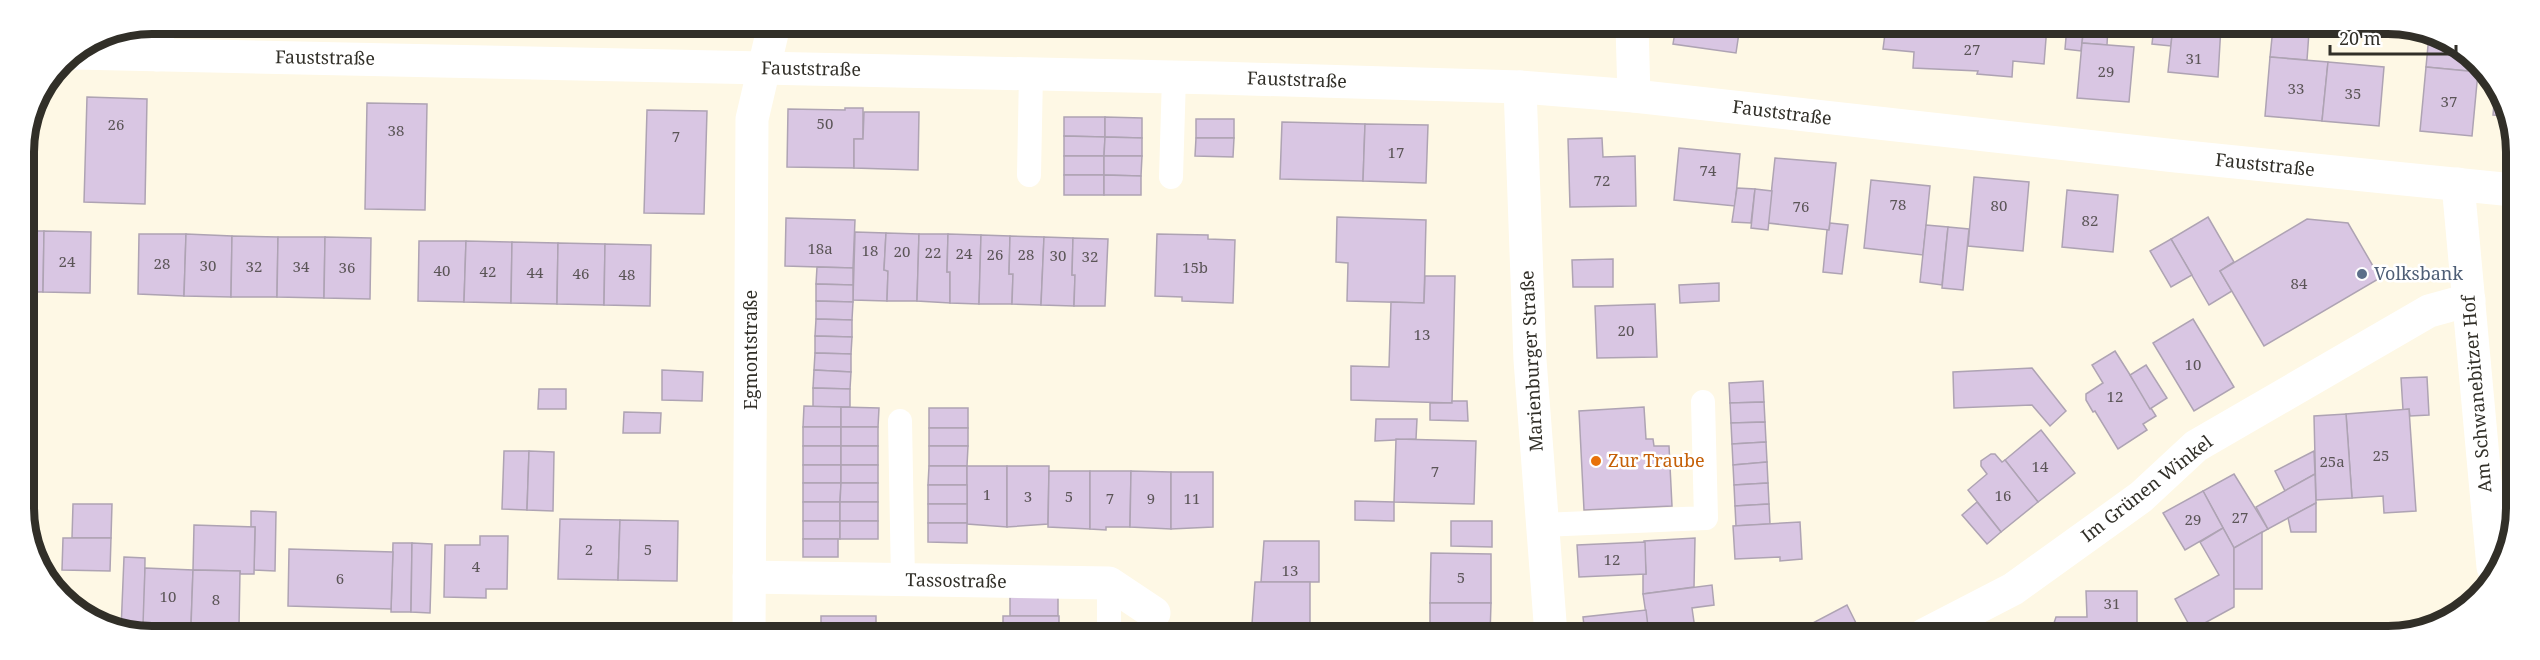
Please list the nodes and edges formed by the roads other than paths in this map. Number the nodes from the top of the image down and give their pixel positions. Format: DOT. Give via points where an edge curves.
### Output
graph roads {
  1 [pos="1632,34"];
  2 [pos="772,35"];
  3 [pos="157,39"];
  4 [pos="97,48"];
  5 [pos="764,68"];
  6 [pos="1031,73"];
  7 [pos="1174,77"];
  8 [pos="1520,87"];
  9 [pos="1634,96"];
  10 [pos="1029,174"];
  11 [pos="1171,177"];
  12 [pos="2458,184"];
  13 [pos="2506,189"];
  14 [pos="2469,300"];
  15 [pos="1703,402"];
  16 [pos="900,421"];
  17 [pos="1542,525"];
  18 [pos="2495,557"];
  19 [pos="749,577"];
  20 [pos="903,580"];
  21 [pos="1109,583"];
  22 [pos="1154,613"];
  23 [pos="1550,625"];
  24 [pos="1943,625"];
  25 [pos="749,626"];
  26 [pos="1109,626"];
  1 -- 9 [label="street"];
  2 -- 5 [label="street, Egmontstraße"];
  3 -- 4 [label="street, Fauststraße"];
  3 -- 5 [label="street, Fauststraße"];
  5 -- 6 [label="street, Fauststraße"];
  5 -- 19 [label="street, Egmontstraße" via="752,119"];
  6 -- 7 [label="street, Fauststraße"];
  6 -- 10 [label="lane"];
  7 -- 8 [label="street, Fauststraße"];
  7 -- 11 [label="lane"];
  8 -- 9 [label="street, Fauststraße"];
  8 -- 17 [label="street, Marienburger Straße" via="1530,360"];
  9 -- 12 [label="street, Fauststraße"];
  12 -- 13 [label="street, Fauststraße"];
  12 -- 14 [label="street, Am Schwanebitzer Hof"];
  14 -- 18 [label="street, Am Schwanebitzer Hof"];
  14 -- 24 [label="street, Im Grünen Winkel" via="2428,311 2196,446 2140,497 2013,589"];
  15 -- 17 [label="lane" via="1706,518"];
  16 -- 20 [label="lane"];
  17 -- 23 [label="street, Marienburger Straße"];
  19 -- 20 [label="street, Tassostraße"];
  19 -- 25 [label="street, Egmontstraße"];
  20 -- 21 [label="street, Tassostraße"];
  21 -- 22 [label="street"];
  21 -- 26 [label="lane"];
}
